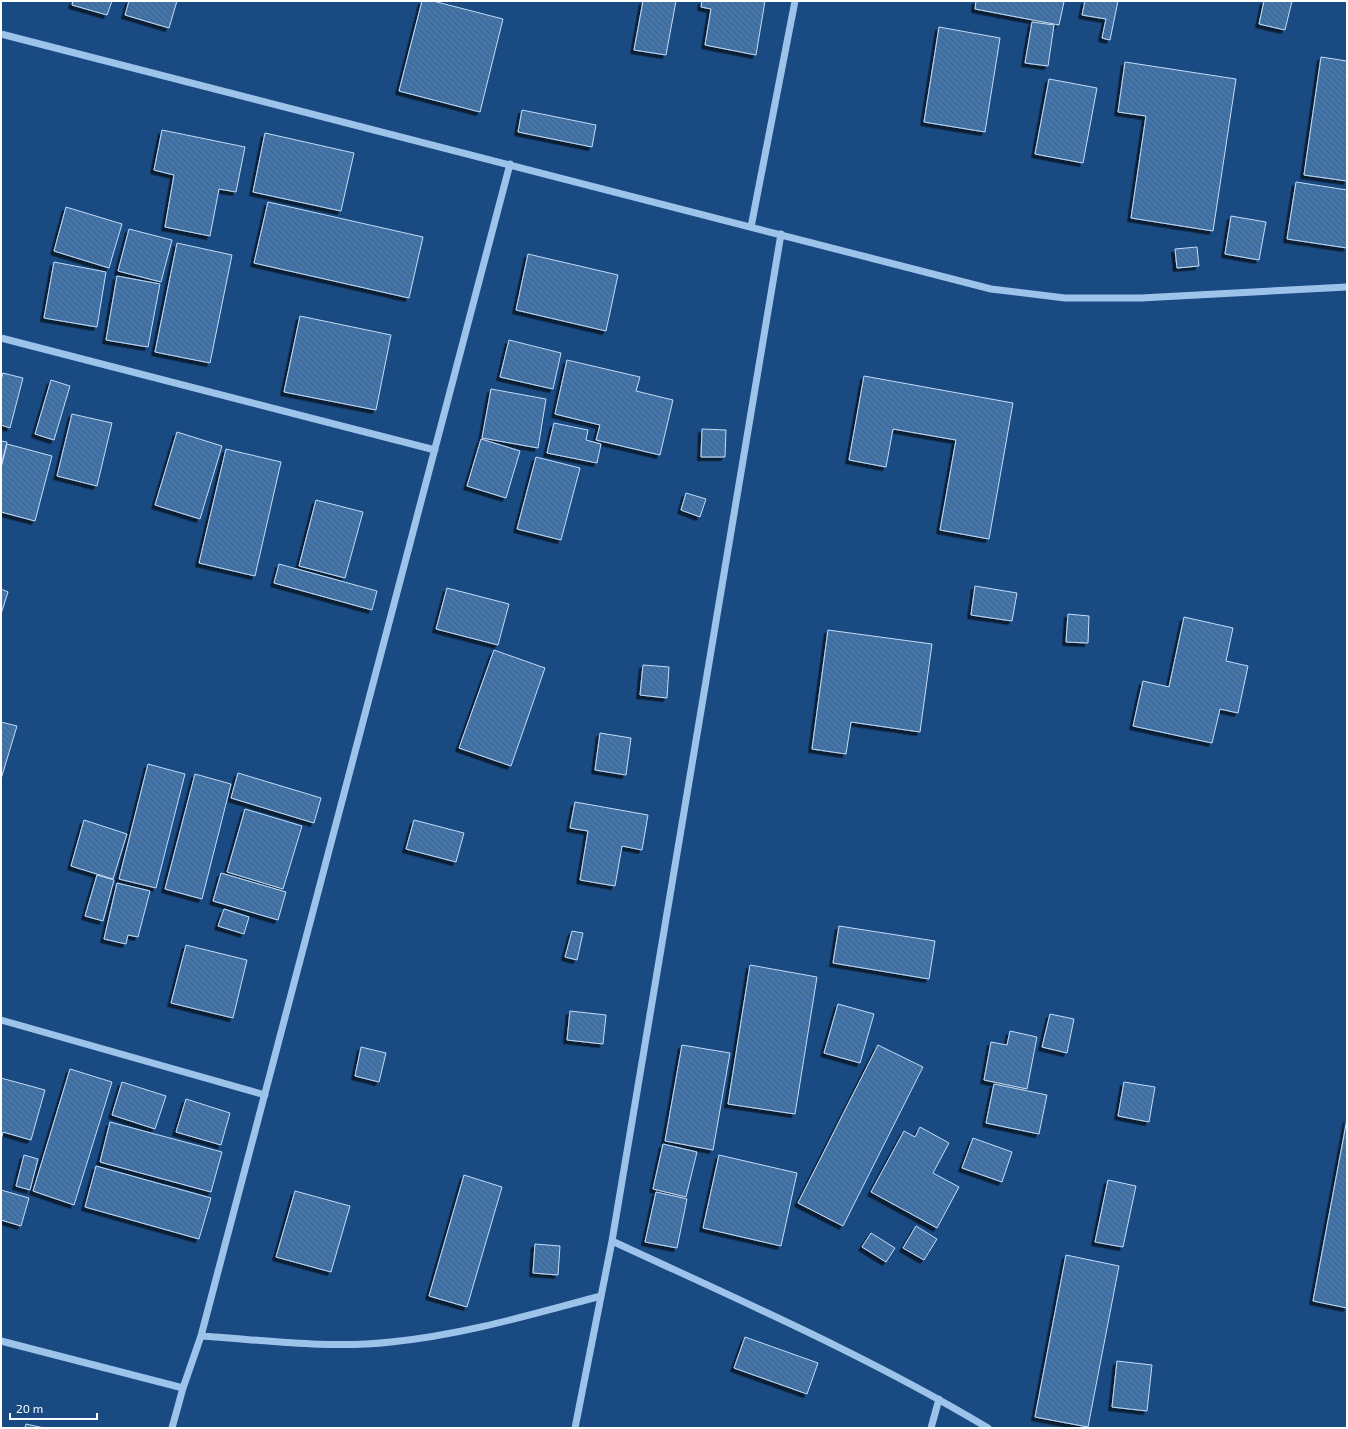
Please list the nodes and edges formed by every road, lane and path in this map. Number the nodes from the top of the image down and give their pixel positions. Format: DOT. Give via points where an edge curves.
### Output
graph roads {
  1 [pos="795,1"];
  2 [pos="1,34"];
  3 [pos="510,164"];
  4 [pos="751,227"];
  5 [pos="781,234"];
  6 [pos="1347,286"];
  7 [pos="1,338"];
  8 [pos="435,450"];
  9 [pos="1,1020"];
  10 [pos="265,1095"];
  11 [pos="612,1241"];
  12 [pos="601,1296"];
  13 [pos="201,1336"];
  14 [pos="1,1341"];
  15 [pos="183,1388"];
  16 [pos="939,1399"];
  17 [pos="172,1428"];
  18 [pos="575,1428"];
  19 [pos="931,1428"];
  20 [pos="988,1428"];
  1 -- 4 [label="street"];
  2 -- 3 [label="street"];
  3 -- 4 [label="street"];
  3 -- 8 [label="street"];
  4 -- 5 [label="street"];
  5 -- 6 [label="street" via="992,289 1066,298 1141,298"];
  5 -- 11 [label="street"];
  7 -- 8 [label="street"];
  8 -- 10 [label="street"];
  9 -- 10 [label="street"];
  10 -- 13 [label="street"];
  11 -- 12 [label="street"];
  11 -- 16 [label="street" via="790,1323"];
  12 -- 13 [label="street" via="504,1322 391,1342 323,1344"];
  12 -- 18 [label="street"];
  13 -- 15 [label="street"];
  14 -- 15 [label="street"];
  15 -- 17 [label="street"];
  16 -- 19 [label="street"];
  16 -- 20 [label="street"];
}
